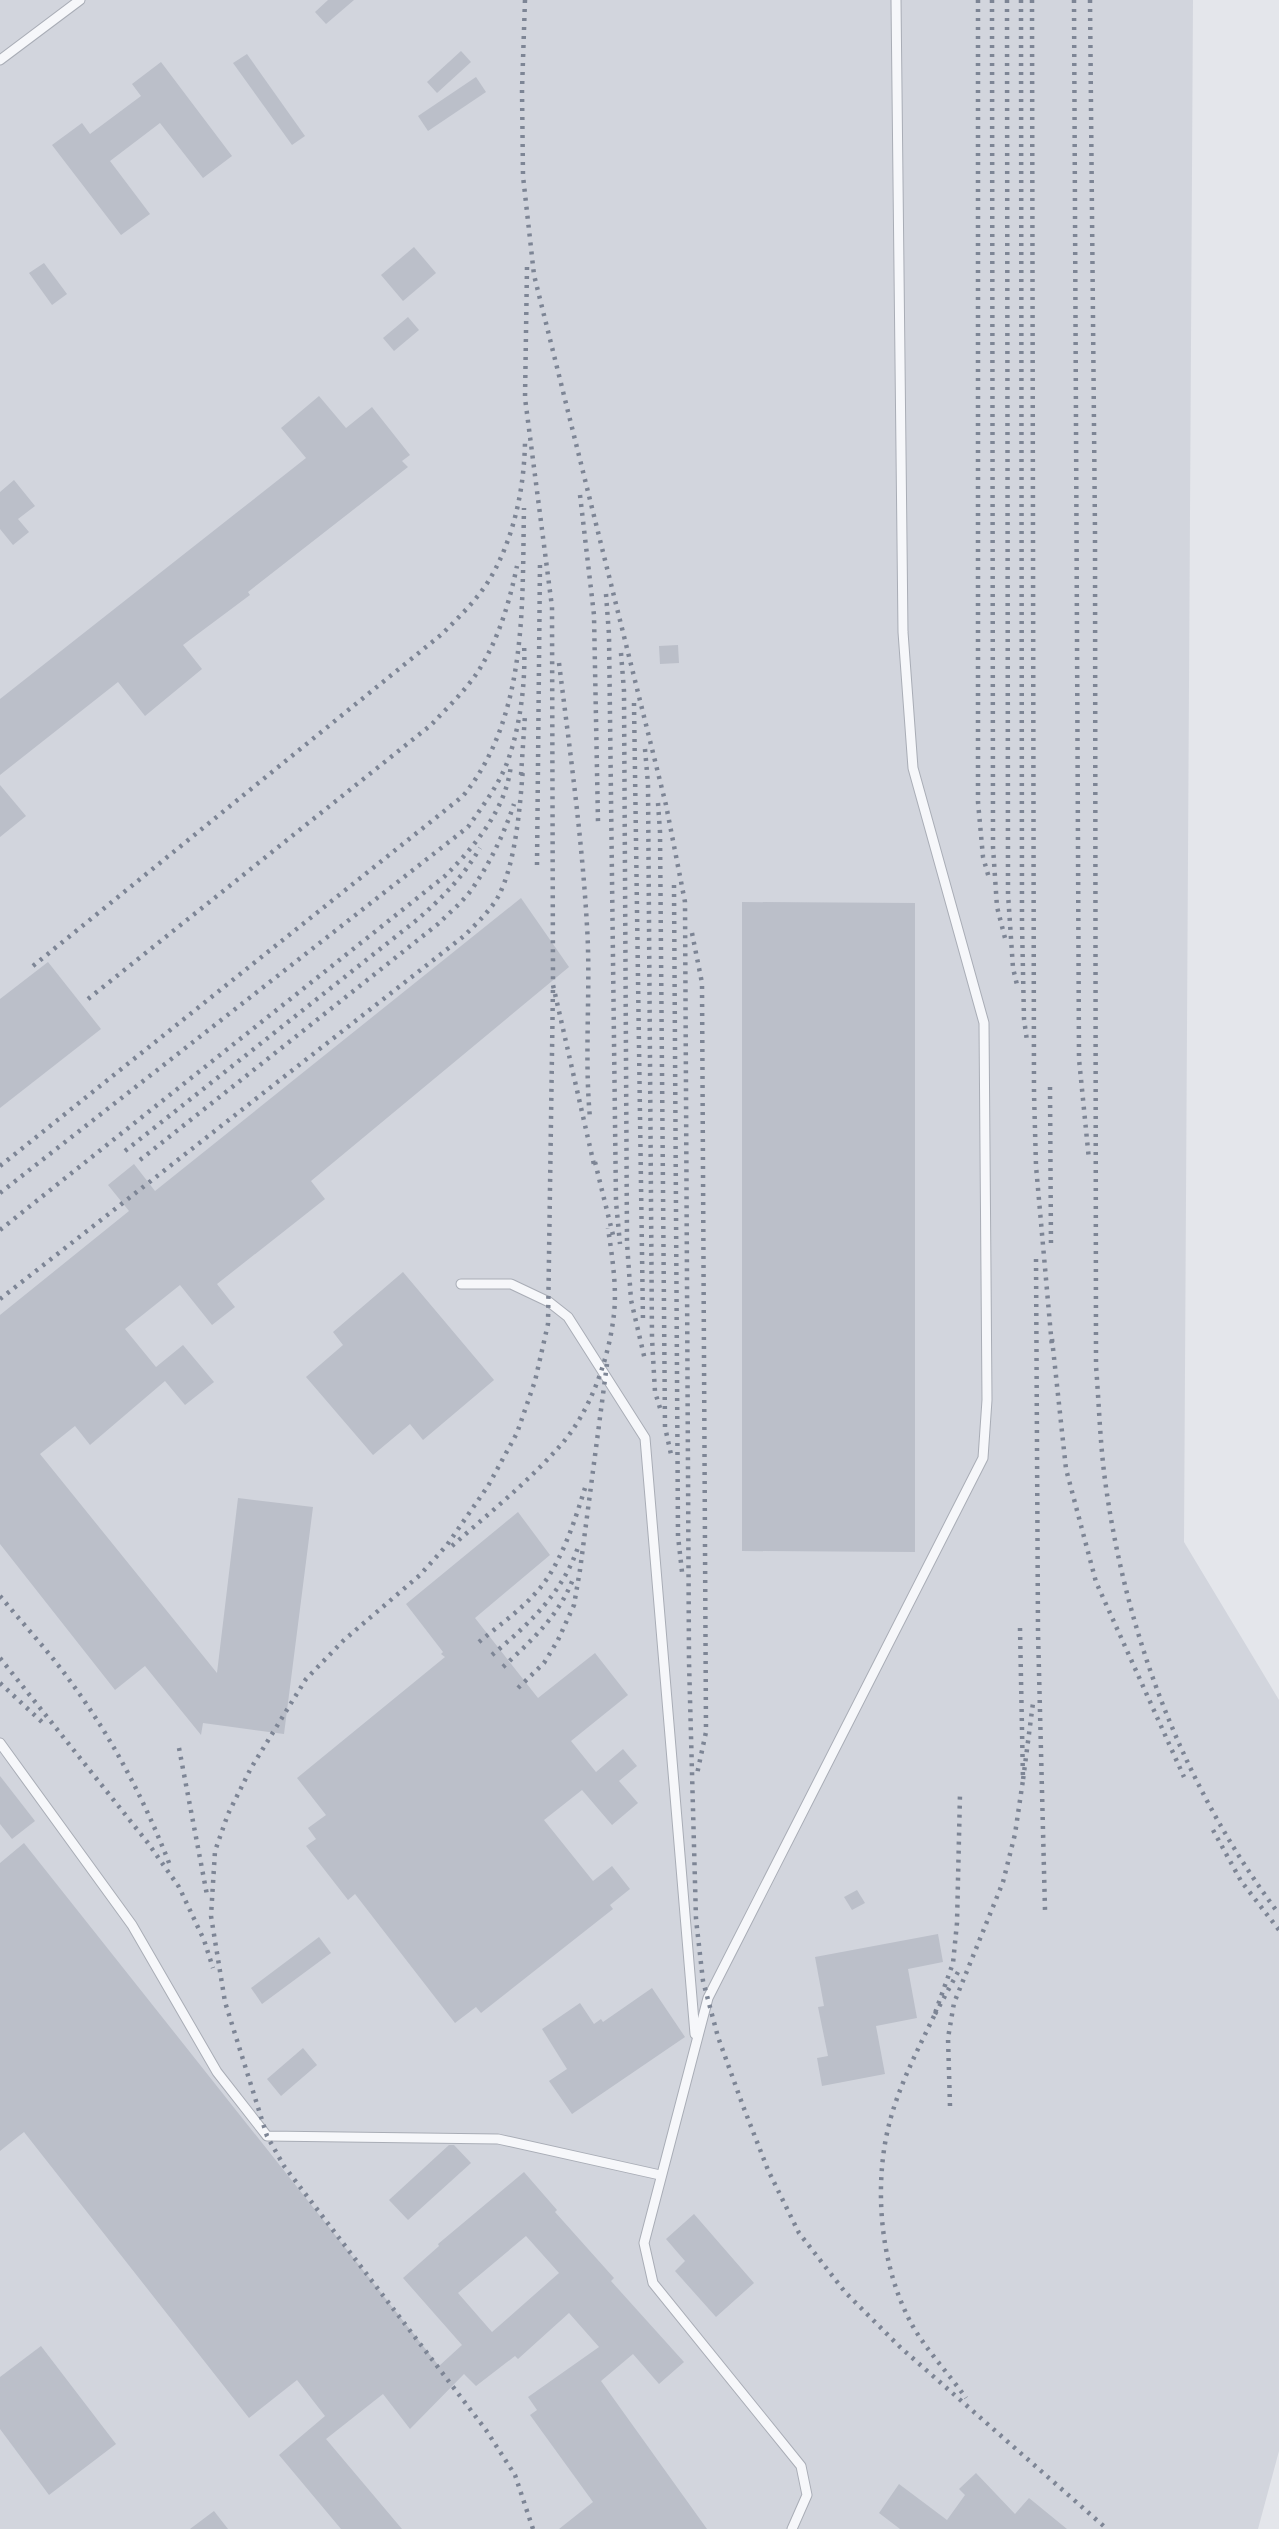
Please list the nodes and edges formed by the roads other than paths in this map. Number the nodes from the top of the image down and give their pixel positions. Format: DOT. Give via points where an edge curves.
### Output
graph roads {
  1 [pos="80,0"];
  2 [pos="896,0"];
  3 [pos="0,60"];
  4 [pos="461,1284"];
  5 [pos="0,1743"];
  6 [pos="696,2043"];
  7 [pos="660,2175"];
  8 [pos="792,2529"];
  1 -- 3 [label="lane"];
  2 -- 6 [label="lane" via="903,632 913,768 984,1023 987,1400 983,1458 708,1998"];
  4 -- 6 [label="lane" via="511,1284 549,1302 568,1317 645,1438"];
  5 -- 7 [label="lane" via="132,1925 217,2072 267,2136 498,2139"];
  6 -- 7 [label="lane"];
  7 -- 8 [label="lane" via="644,2243 653,2283 801,2466 807,2495"];
}
